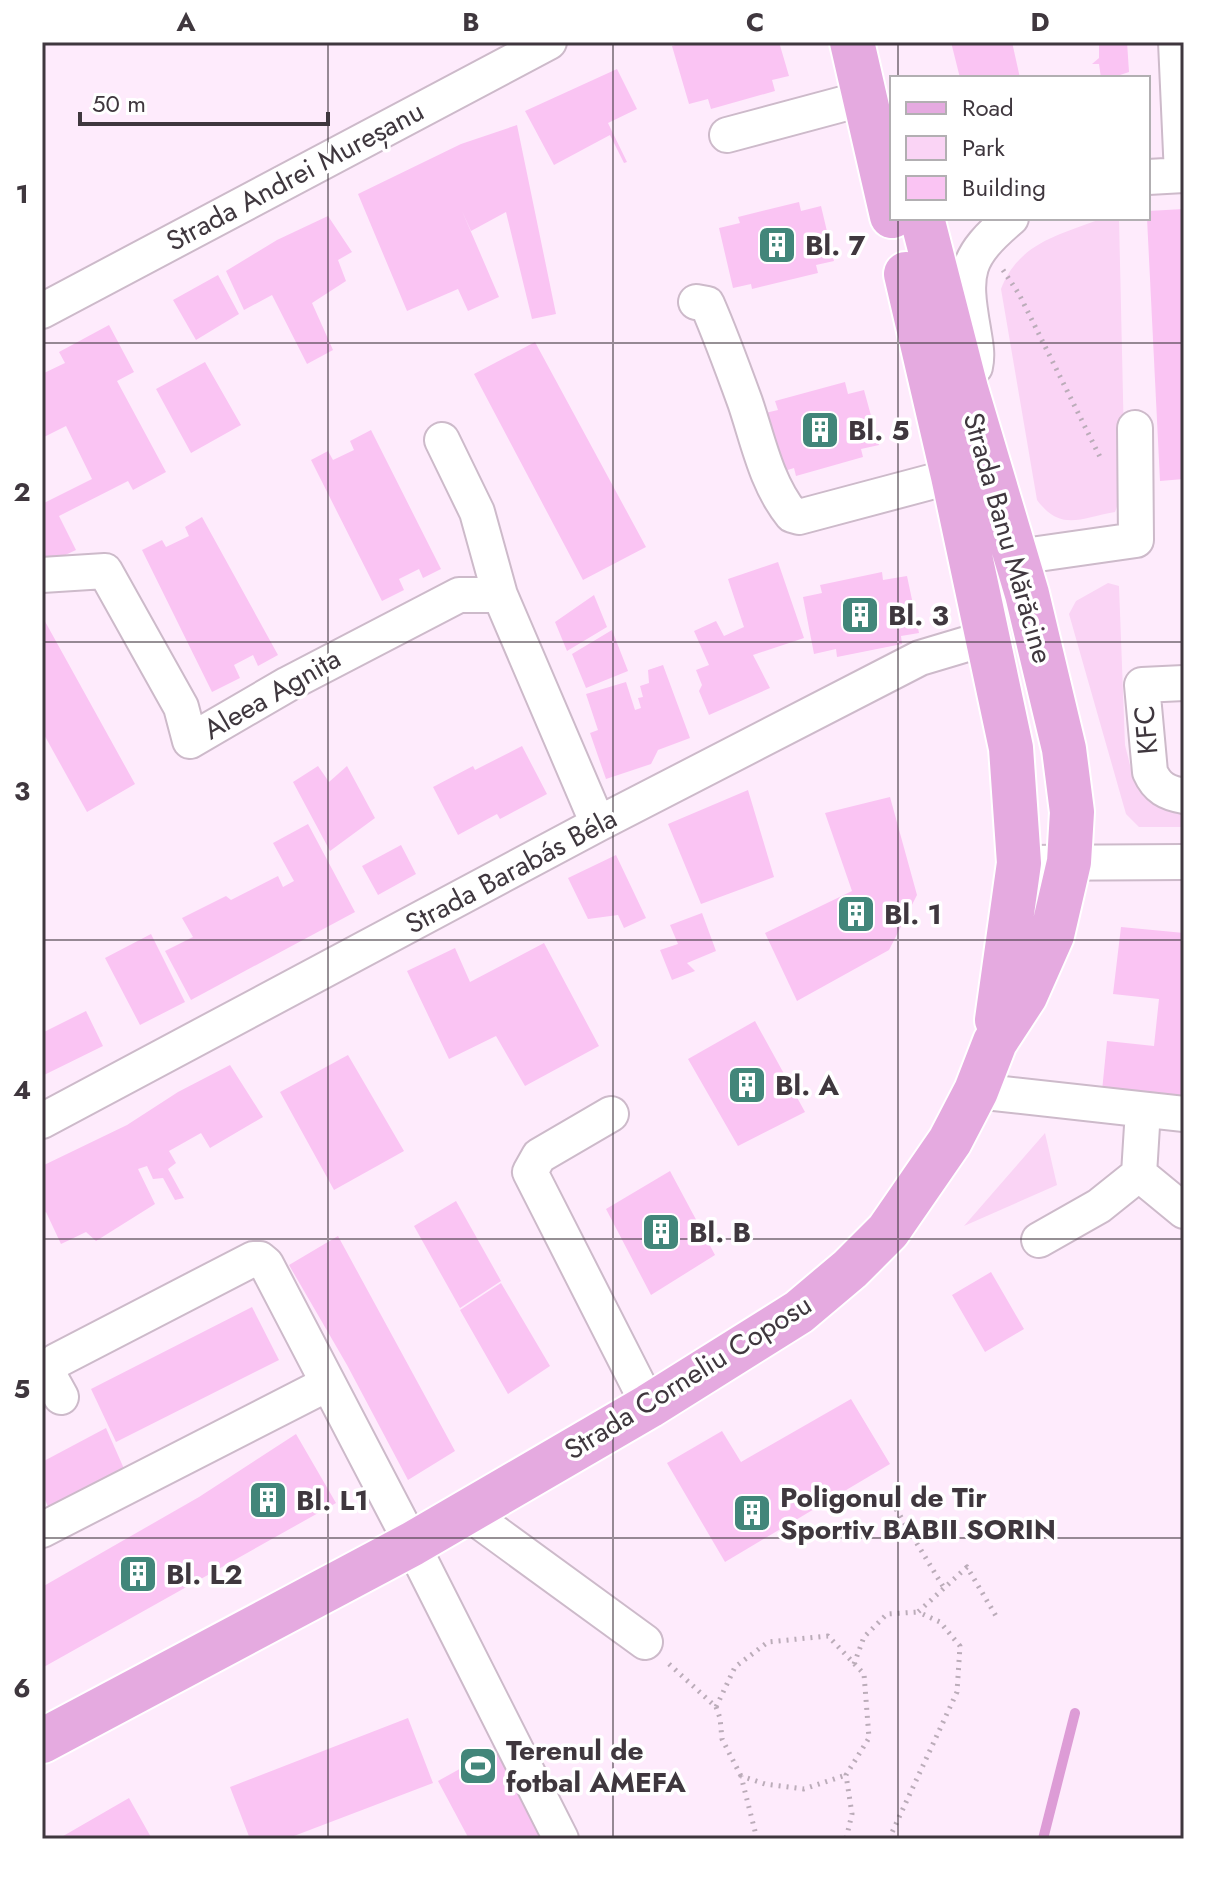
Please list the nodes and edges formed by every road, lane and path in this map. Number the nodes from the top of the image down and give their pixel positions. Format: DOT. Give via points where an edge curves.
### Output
graph roads {
  1 [pos="549,42"];
  2 [pos="852,42"];
  3 [pos="883,42"];
  4 [pos="1176,42"];
  5 [pos="878,91"];
  6 [pos="727,135"];
  7 [pos="1183,175"];
  8 [pos="1150,177"];
  9 [pos="890,199"];
  10 [pos="893,220"];
  11 [pos="923,220"];
  12 [pos="1009,220"];
  13 [pos="993,261"];
  14 [pos="696,302"];
  15 [pos="42,311"];
  16 [pos="966,389"];
  17 [pos="1135,428"];
  18 [pos="442,440"];
  19 [pos="1105,468"];
  20 [pos="953,476"];
  21 [pos="1017,557"];
  22 [pos="42,575"];
  23 [pos="500,595"];
  24 [pos="987,638"];
  25 [pos="1184,683"];
  26 [pos="1184,796"];
  27 [pos="598,824"];
  28 [pos="1069,862"];
  29 [pos="1184,862"];
  30 [pos="1019,863"];
  31 [pos="995,1042"];
  32 [pos="976,1091"];
  33 [pos="1143,1110"];
  34 [pos="611,1114"];
  35 [pos="1184,1114"];
  36 [pos="42,1121"];
  37 [pos="1139,1174"];
  38 [pos="1184,1211"];
  39 [pos="1039,1240"];
  40 [pos="327,1384"];
  41 [pos="61,1397"];
  42 [pos="649,1406"];
  43 [pos="896,1509"];
  44 [pos="468,1513"];
  45 [pos="42,1530"];
  46 [pos="412,1544"];
  47 [pos="944,1588"];
  48 [pos="918,1612"];
  49 [pos="996,1616"];
  50 [pos="645,1642"];
  51 [pos="854,1664"];
  52 [pos="716,1707"];
  53 [pos="42,1741"];
  54 [pos="846,1775"];
  55 [pos="741,1776"];
  56 [pos="561,1839"];
  57 [pos="757,1839"];
  58 [pos="846,1839"];
  59 [pos="889,1839"];
  1 -- 15 [label="street, Strada Andrei Mureșanu"];
  2 -- 5 [label="main road, Strada Banu Mărăcine"];
  3 -- 5 [label="main road, Strada Banu Mărăcine"];
  4 -- 7 [label="street"];
  5 -- 6 [label="street"];
  5 -- 9 [label="main road, Strada Banu Mărăcine"];
  7 -- 8 [label="street"];
  10 -- 20 [label="main road, Strada Banu Mărăcine"];
  11 -- 16 [label="main road, Strada Banu Mărăcine"];
  12 -- 16 [label="street" via="970,266 966,289 977,355"];
  13 -- 19 [label="path" via="1010,277"];
  14 -- 20 [label="street" via="707,304 770,478 792,515"];
  16 -- 21 [label="main road, Strada Banu Mărăcine"];
  17 -- 21 [label="street" via="1136,540"];
  18 -- 23 [label="street" via="477,512"];
  20 -- 24 [label="main road, Strada Banu Mărăcine"];
  21 -- 28 [label="main road, Strada Banu Mărăcine" via="1064,749 1072,812"];
  22 -- 23 [label="street, Aleea Agnita" via="105,571 181,707 190,741 459,595"];
  23 -- 27 [label="street"];
  24 -- 27 [label="street, Strada Barabás Béla" via="920,658"];
  24 -- 30 [label="main road, Strada Banu Mărăcine" via="1011,748"];
  25 -- 26 [label="street, KFC" via="1142,685 1150,772 1163,790"];
  27 -- 36 [label="street, Strada Barabás Béla"];
  28 -- 29 [label="street"];
  28 -- 30 [label="street"];
  28 -- 31 [label="main road, Strada Corneliu Coposu" via="1052,935 1025,996"];
  30 -- 31 [label="main road, Strada Corneliu Coposu"];
  31 -- 32 [label="main road, Strada Corneliu Coposu"];
  32 -- 33 [label="street"];
  32 -- 42 [label="main road, Strada Corneliu Coposu" via="922,1184 888,1231 850,1269 799,1312"];
  33 -- 35 [label="street"];
  33 -- 37 [label="street"];
  34 -- 42 [label="street" via="539,1156 530,1172"];
  37 -- 38 [label="street"];
  37 -- 39 [label="street" via="1099,1206"];
  40 -- 41 [label="street" via="266,1264 253,1259 56,1361 50,1377"];
  40 -- 45 [label="street"];
  40 -- 46 [label="street"];
  42 -- 44 [label="main road, Strada Corneliu Coposu"];
  43 -- 47 [label="path"];
  44 -- 46 [label="main road, Strada Corneliu Coposu"];
  44 -- 50 [label="street"];
  46 -- 53 [label="main road, Strada Corneliu Coposu"];
  46 -- 56 [label="street"];
  47 -- 48 [label="path"];
  47 -- 49 [label="path" via="967,1567"];
  48 -- 51 [label="path" via="887,1614 864,1637"];
  48 -- 59 [label="path" via="940,1622 960,1646 957,1692"];
  50 -- 52 [label="path"];
  51 -- 52 [label="path" via="828,1636 768,1642 735,1667"];
  51 -- 54 [label="path" via="864,1674 869,1738"];
  52 -- 55 [label="path" via="722,1739"];
  54 -- 55 [label="path" via="804,1789"];
  54 -- 58 [label="path" via="852,1814"];
  55 -- 57 [label="path"];
}
